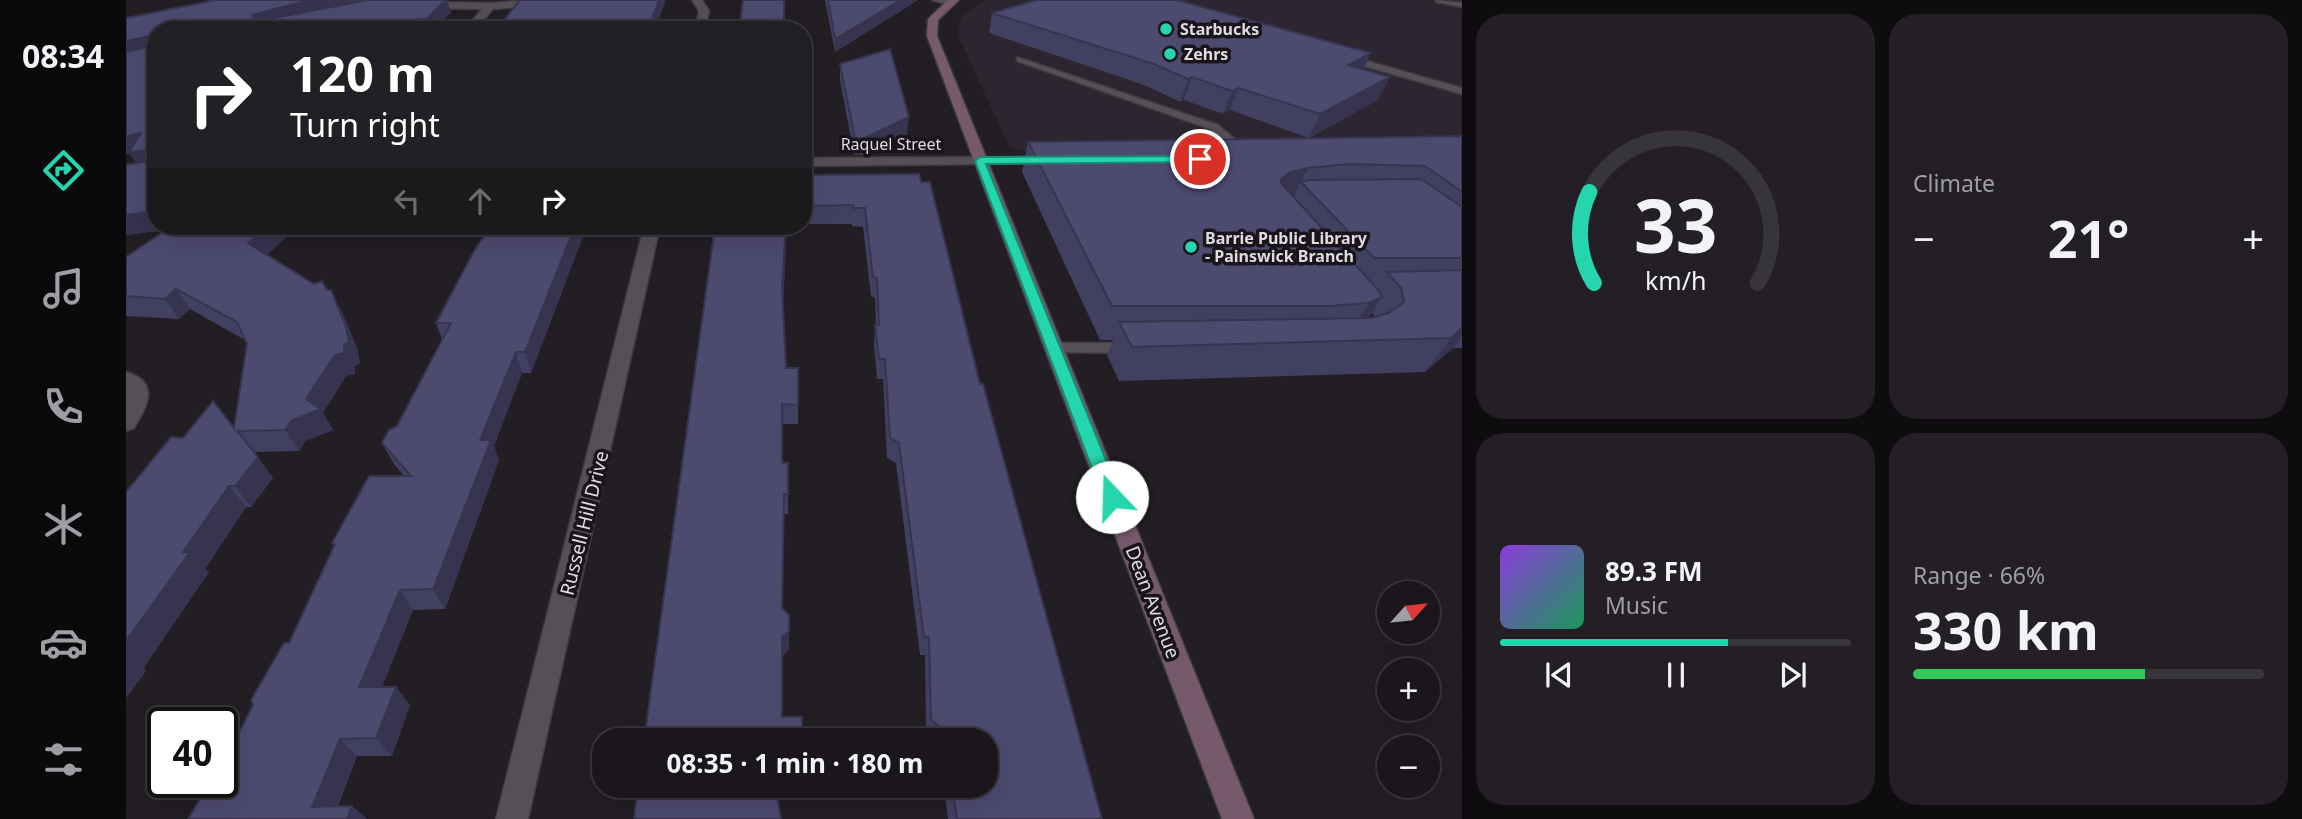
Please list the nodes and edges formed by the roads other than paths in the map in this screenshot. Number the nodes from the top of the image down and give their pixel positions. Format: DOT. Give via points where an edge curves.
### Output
graph roads {
  1 [pos="577,0"];
  2 [pos="697,0"];
  3 [pos="1438,0"];
  4 [pos="947,1"];
  5 [pos="408,5"];
  6 [pos="1462,5"];
  7 [pos="490,6"];
  8 [pos="477,21"];
  9 [pos="702,21"];
  10 [pos="1332,54"];
  11 [pos="1020,59"];
  12 [pos="1462,91"];
  13 [pos="1227,159"];
  14 [pos="1054,160"];
  15 [pos="980,161"];
  16 [pos="812,162"];
  17 [pos="650,235"];
  18 [pos="1054,348"];
  19 [pos="1153,348"];
  20 [pos="126,379"];
  21 [pos="126,423"];
  22 [pos="512,819"];
  23 [pos="1238,819"];
  1 -- 7 [label="street"];
  2 -- 9 [label="street" via="704,11"];
  3 -- 6 [label="lane"];
  4 -- 15 [label="street, Dean Avenue" via="933,19 932,36"];
  5 -- 7 [label="street"];
  7 -- 8 [label="street"];
  10 -- 12 [label="lane"];
  11 -- 13 [label="lane" via="1214,127 1254,159"];
  14 -- 15 [label="lane"];
  15 -- 16 [label="street, Raquel Street"];
  15 -- 18 [label="street, Dean Avenue"];
  17 -- 22 [label="street, Russell Hill Drive"];
  18 -- 19 [label="lane"];
  18 -- 23 [label="street, Dean Avenue"];
  20 -- 21 [label="street" via="138,390 138,405"];
}
